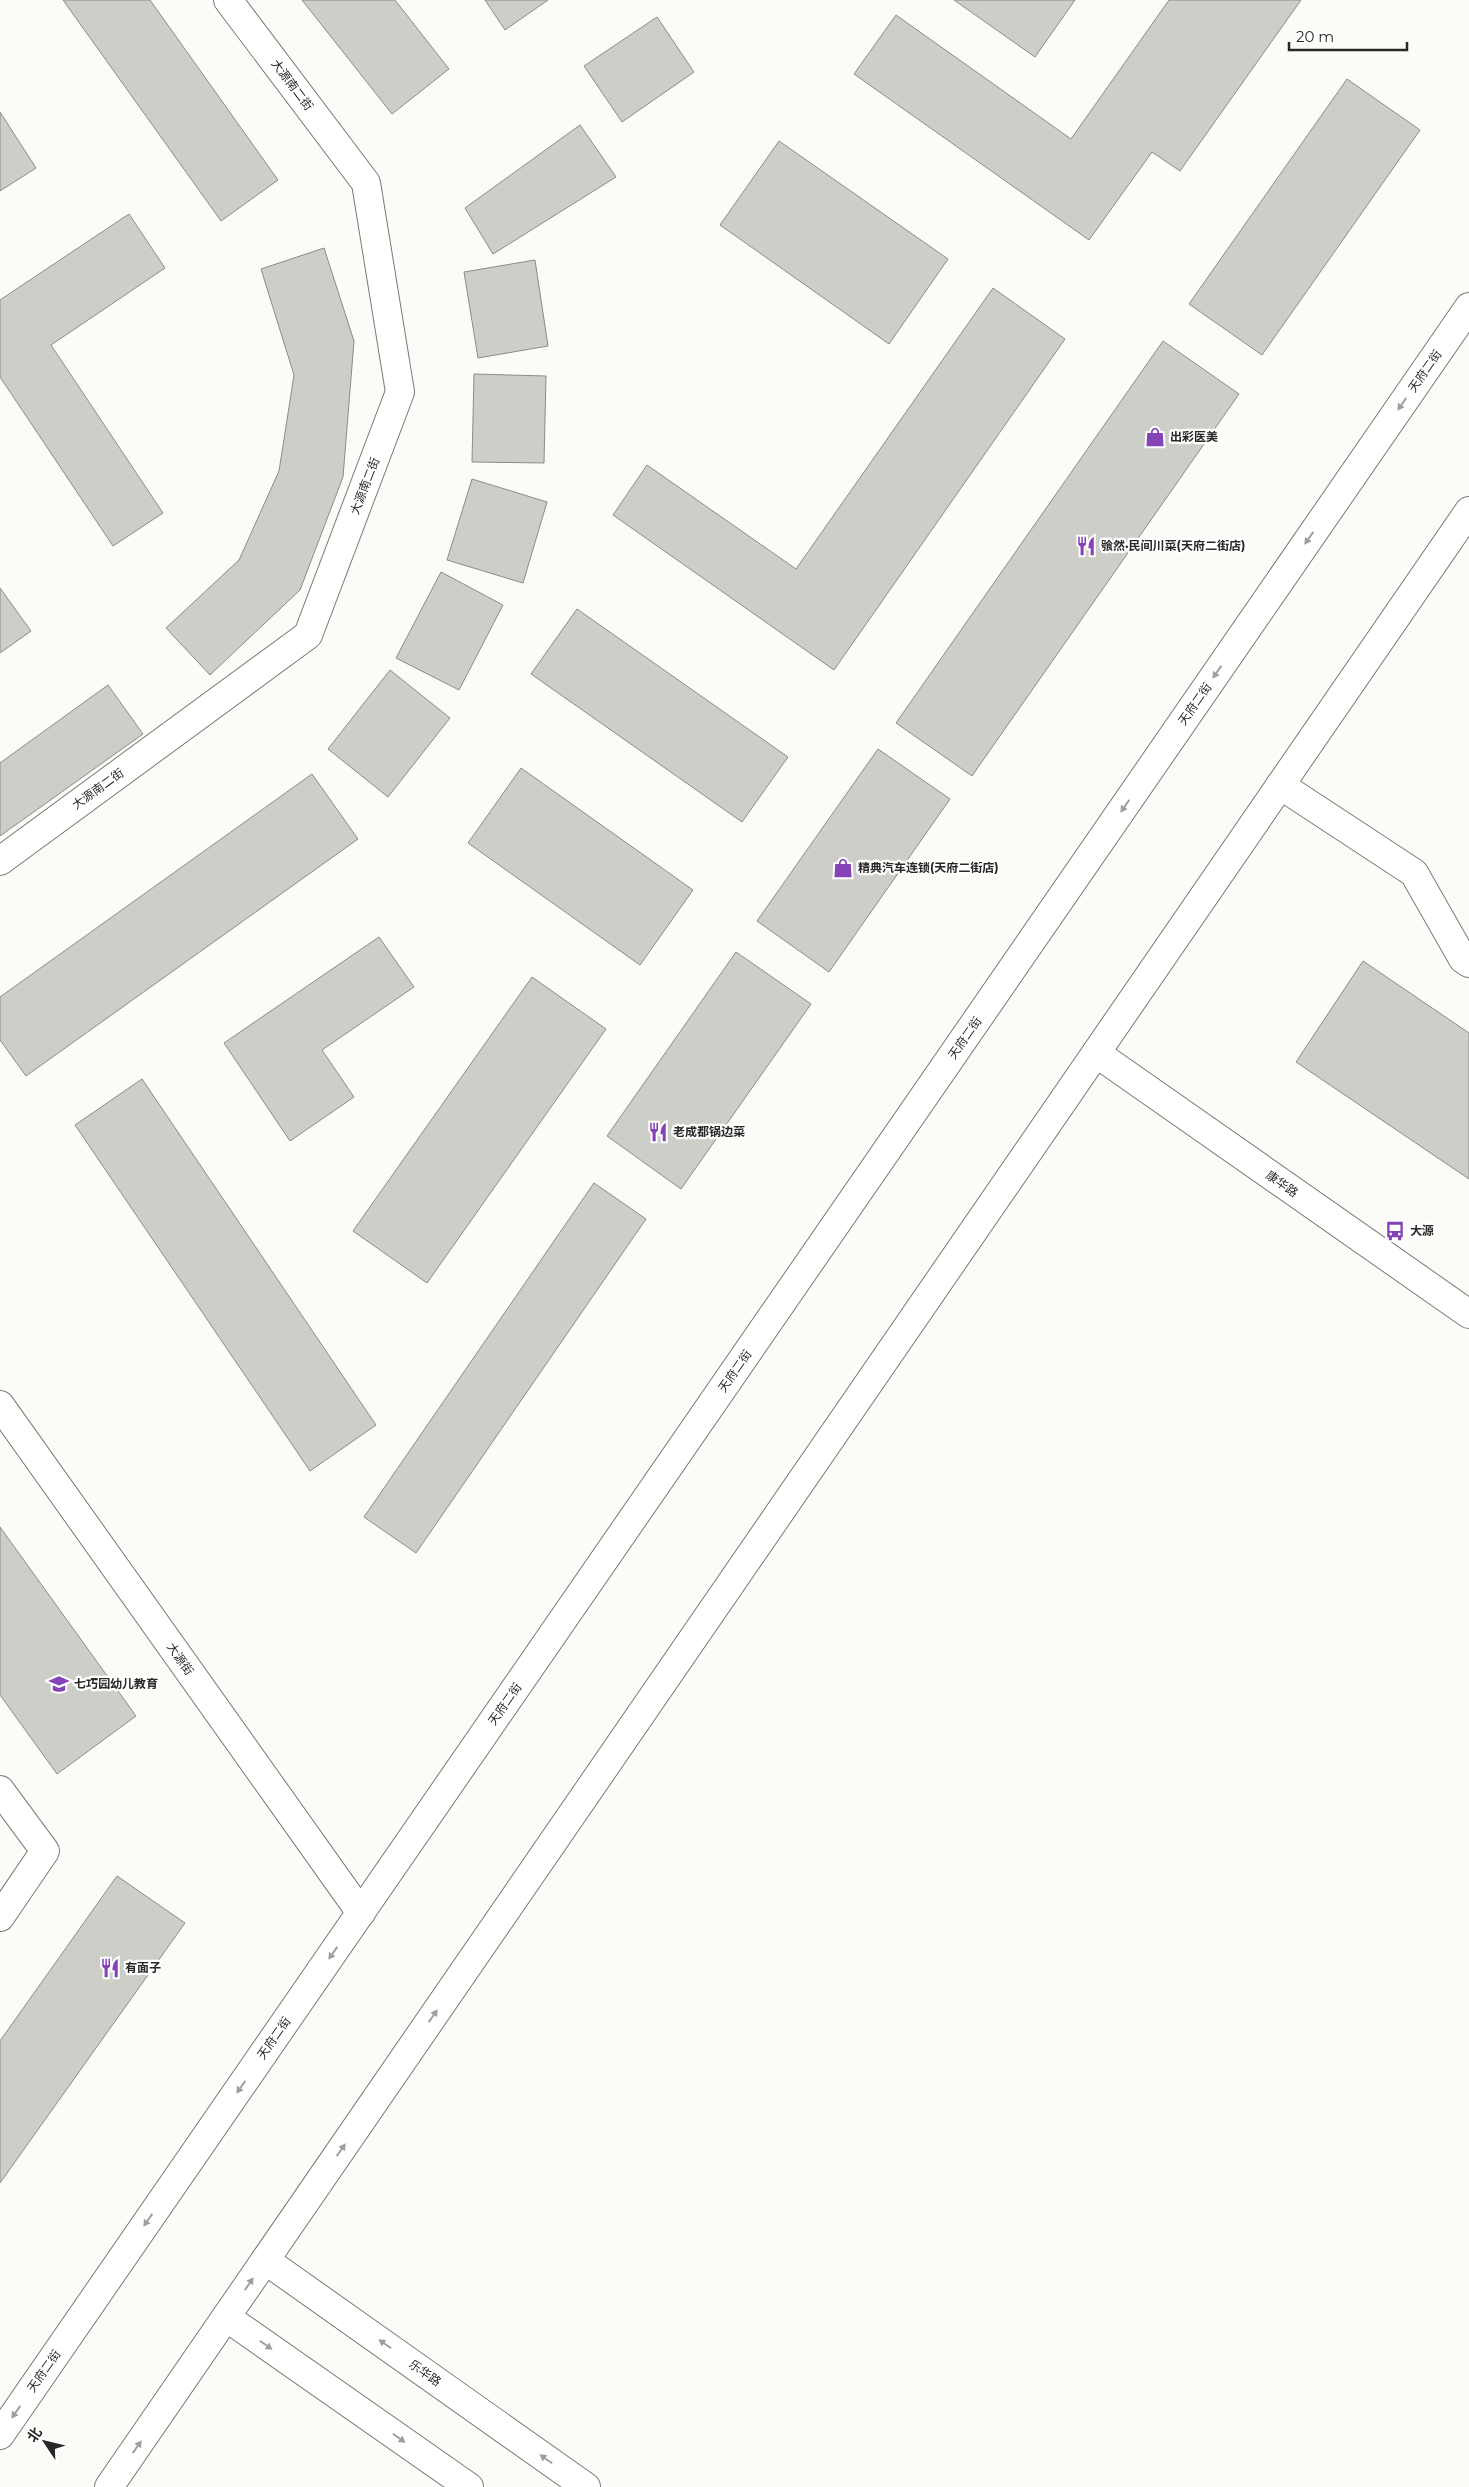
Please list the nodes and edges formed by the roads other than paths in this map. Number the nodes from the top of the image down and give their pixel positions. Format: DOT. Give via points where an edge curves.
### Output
graph roads {
  1 [pos="228,0"];
  2 [pos="1469,307"];
  3 [pos="1469,511"];
  4 [pos="1280,785"];
  5 [pos="0,861"];
  6 [pos="1469,963"];
  7 [pos="1096,1054"];
  8 [pos="1469,1314"];
  9 [pos="0,1405"];
  10 [pos="0,1790"];
  11 [pos="361,1913"];
  12 [pos="0,1917"];
  13 [pos="265,2260"];
  14 [pos="226,2317"];
  15 [pos="0,2435"];
  16 [pos="109,2487"];
  17 [pos="469,2487"];
  18 [pos="586,2487"];
  1 -- 5 [label="main road, 大源南二街" via="366,183 400,392 308,635"];
  2 -- 11 [label="main road, 天府二街, one-way"];
  3 -- 4 [label="main road"];
  4 -- 6 [label="main road" via="1414,873 1462,959"];
  4 -- 7 [label="main road"];
  7 -- 8 [label="main road, 康华路"];
  13 -- 7 [label="main road, one-way"];
  9 -- 11 [label="main road, 大源街"];
  10 -- 12 [label="main road" via="45,1851"];
  11 -- 15 [label="main road, 天府二街, one-way"];
  14 -- 13 [label="main road, one-way"];
  18 -- 13 [label="main road, 乐华路, one-way"];
  16 -- 14 [label="main road, one-way"];
  14 -- 17 [label="main road, one-way"];
}
